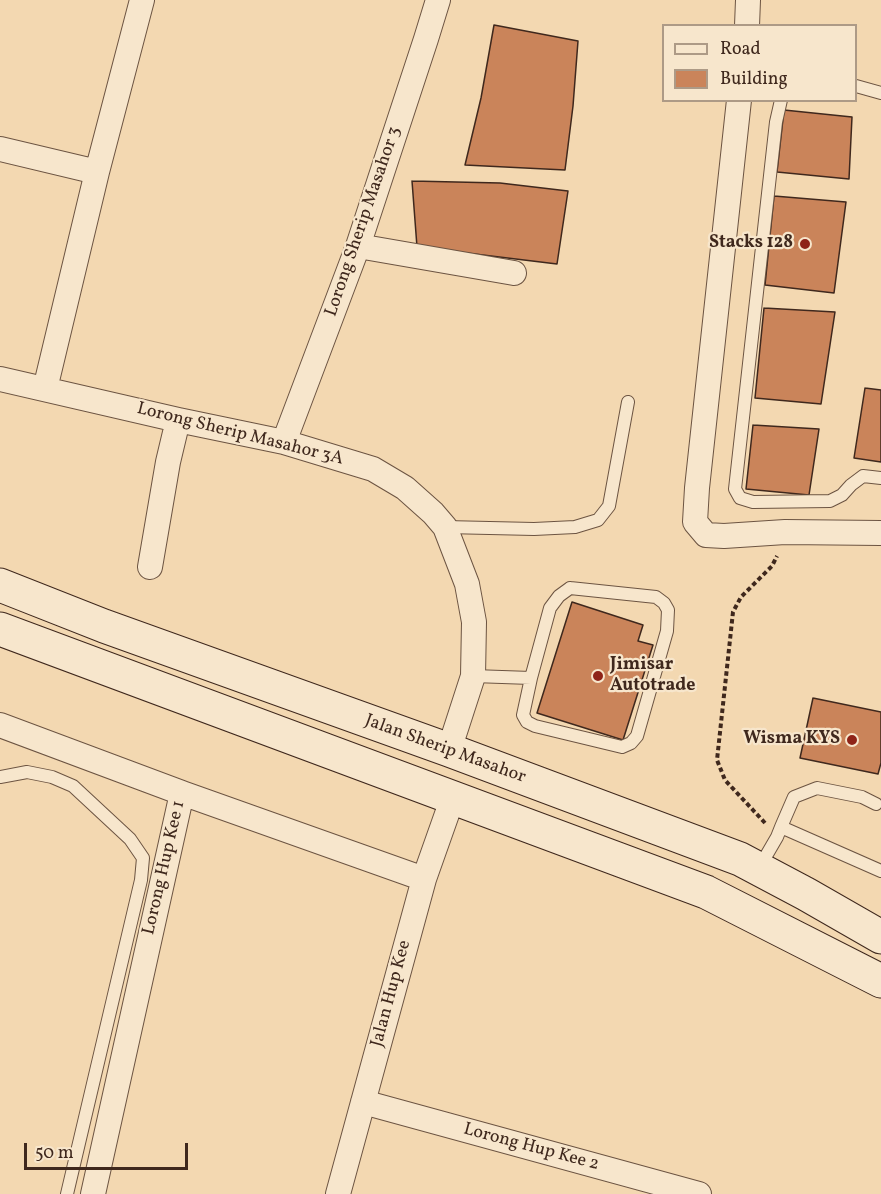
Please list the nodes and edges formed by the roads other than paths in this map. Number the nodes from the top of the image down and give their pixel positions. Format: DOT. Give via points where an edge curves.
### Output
graph roads {
  1 [pos="142,0"];
  2 [pos="438,0"];
  3 [pos="748,0"];
  4 [pos="747,24"];
  5 [pos="857,87"];
  6 [pos="881,93"];
  7 [pos="739,102"];
  8 [pos="781,102"];
  9 [pos="0,149"];
  10 [pos="98,172"];
  11 [pos="358,246"];
  12 [pos="514,273"];
  13 [pos="0,379"];
  14 [pos="45,389"];
  15 [pos="628,402"];
  16 [pos="178,420"];
  17 [pos="284,442"];
  18 [pos="881,478"];
  19 [pos="445,527"];
  20 [pos="881,533"];
  21 [pos="150,567"];
  22 [pos="0,585"];
  23 [pos="0,629"];
  24 [pos="473,676"];
  25 [pos="531,678"];
  26 [pos="0,725"];
  27 [pos="449,750"];
  28 [pos="0,777"];
  29 [pos="182,793"];
  30 [pos="453,797"];
  31 [pos="876,804"];
  32 [pos="779,832"];
  33 [pos="759,869"];
  34 [pos="881,871"];
  35 [pos="424,879"];
  36 [pos="881,937"];
  37 [pos="881,981"];
  38 [pos="363,1102"];
  39 [pos="67,1194"];
  40 [pos="93,1194"];
  41 [pos="338,1194"];
  42 [pos="699,1194"];
  1 -- 10 [label="street"];
  2 -- 11 [label="street, Lorong Sherip Masahor 3"];
  3 -- 4 [label="street"];
  5 -- 6 [label="lane"];
  7 -- 20 [label="street" via="695,522 706,535"];
  8 -- 18 [label="lane" via="776,122 735,489 740,498 753,502 830,501 863,476"];
  9 -- 10 [label="street"];
  10 -- 14 [label="street"];
  11 -- 12 [label="street"];
  11 -- 17 [label="street, Lorong Sherip Masahor 3"];
  13 -- 14 [label="street, Lorong Sherip Masahor 3A"];
  14 -- 16 [label="street, Lorong Sherip Masahor 3A"];
  15 -- 19 [label="lane" via="609,506 598,520 575,527 534,529"];
  16 -- 17 [label="street, Lorong Sherip Masahor 3A"];
  16 -- 21 [label="street"];
  17 -- 19 [label="street, Lorong Sherip Masahor 3A" via="373,469 405,488"];
  19 -- 24 [label="street, Lorong Sherip Masahor 3A" via="467,584 474,622"];
  22 -- 27 [label="main road, Jalan Sherip Masahor"];
  23 -- 30 [label="main road"];
  24 -- 25 [label="lane"];
  24 -- 27 [label="street, Lorong Sherip Masahor 3A"];
  25 -- 25 [label="lane" via="549,608 570,588 656,597 668,610 667,632 638,736 631,743 622,747 527,722 523,715"];
  26 -- 29 [label="street"];
  27 -- 33 [label="main road, Jalan Sherip Masahor"];
  28 -- 39 [label="lane" via="27,772 73,786 130,839 143,858"];
  29 -- 35 [label="street, Lorong Hup Kee 1"];
  29 -- 40 [label="street, Lorong Hup Kee 1"];
  30 -- 35 [label="street, Jalan Hup Kee"];
  30 -- 37 [label="main road" via="706,892"];
  31 -- 32 [label="lane" via="862,797 817,788 794,797"];
  32 -- 33 [label="lane"];
  32 -- 34 [label="lane"];
  33 -- 36 [label="main road, Jalan Sherip Masahor"];
  35 -- 38 [label="street, Jalan Hup Kee"];
  38 -- 41 [label="street, Jalan Hup Kee"];
  38 -- 42 [label="street, Lorong Hup Kee 2"];
}
